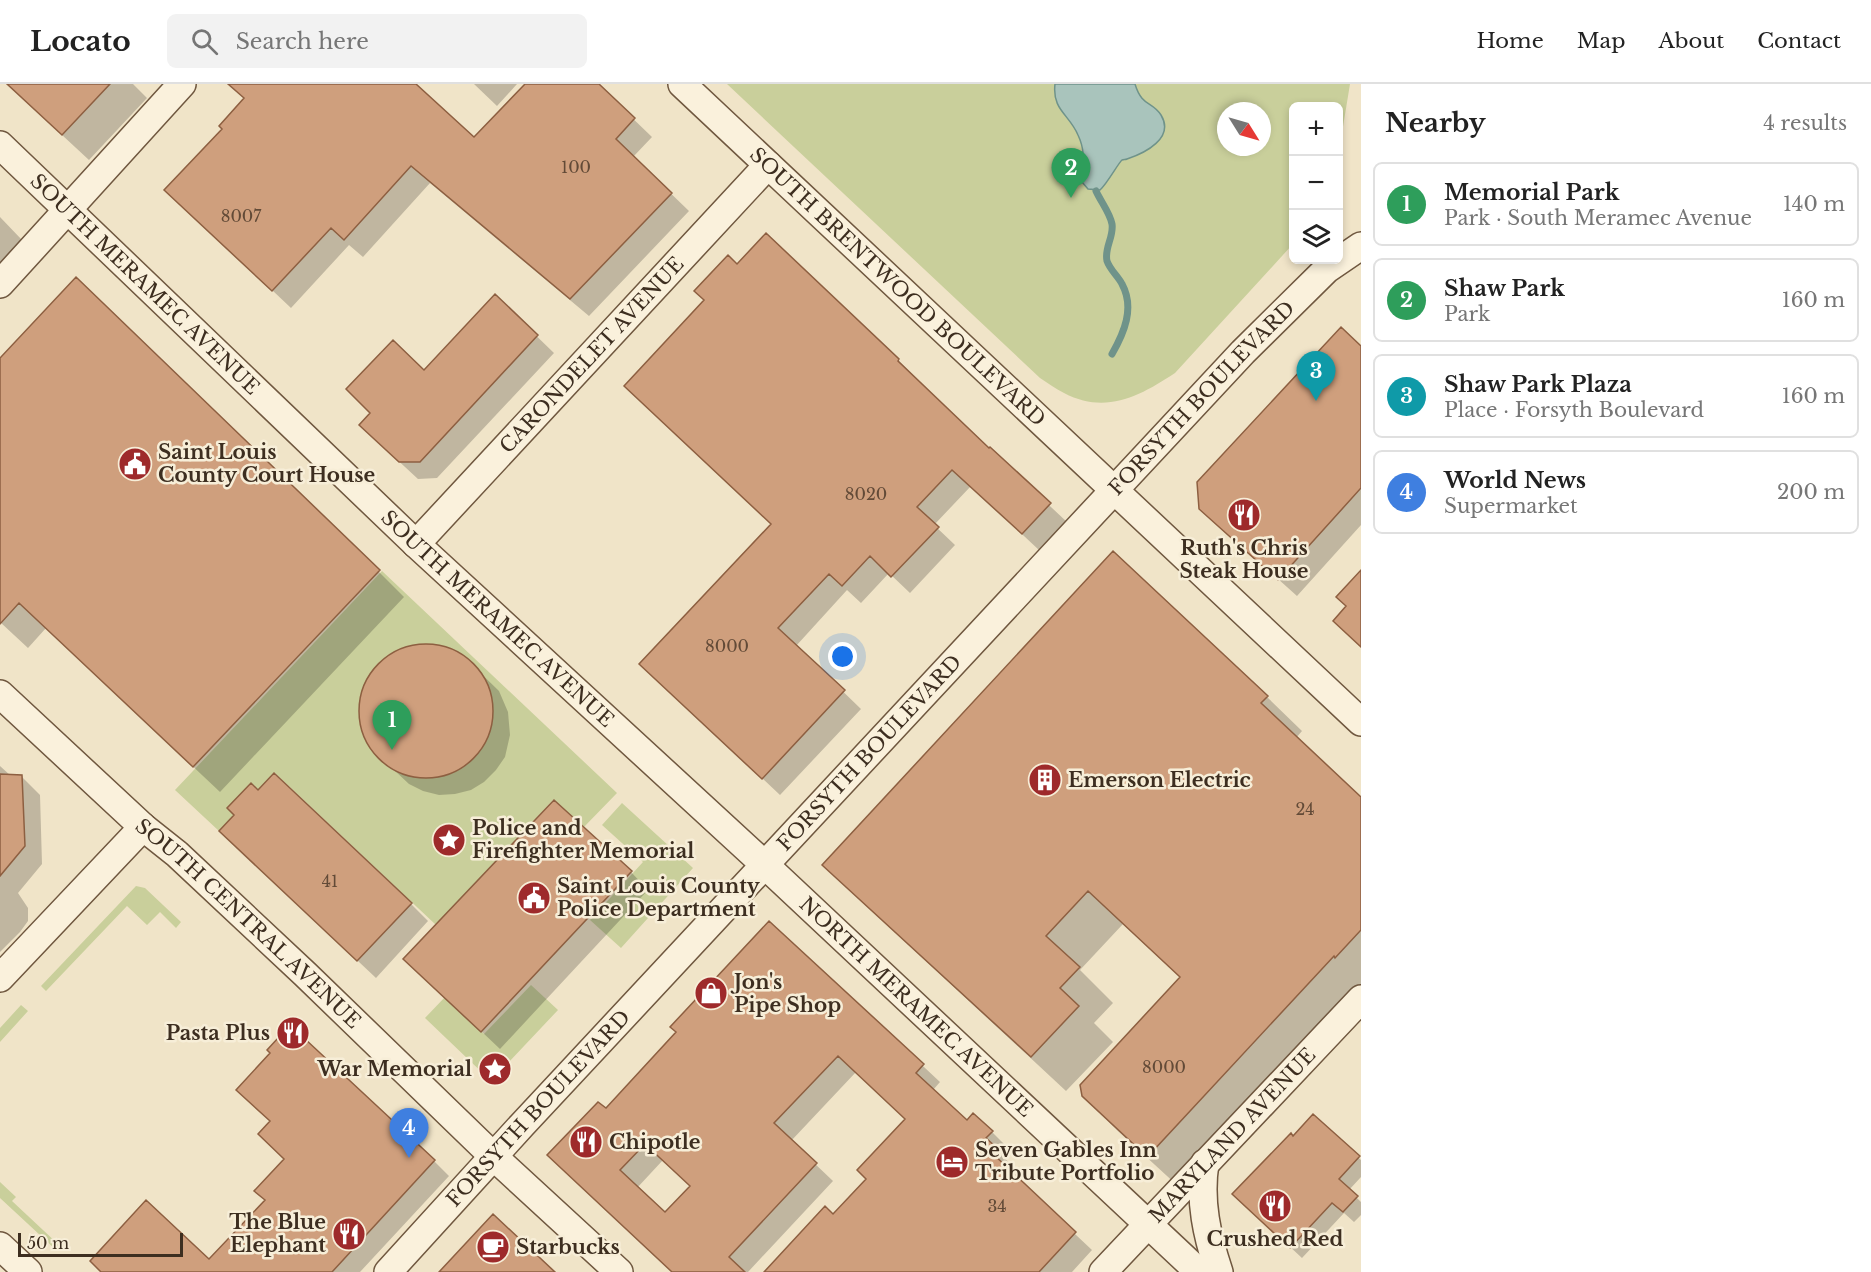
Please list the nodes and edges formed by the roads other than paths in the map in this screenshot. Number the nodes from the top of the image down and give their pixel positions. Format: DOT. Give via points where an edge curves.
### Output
graph roads {
  1 [pos="182,84"];
  2 [pos="682,84"];
  3 [pos="0,145"];
  4 [pos="768,165"];
  5 [pos="69,210"];
  6 [pos="1361,246"];
  7 [pos="0,284"];
  8 [pos="1113,489"];
  9 [pos="416,544"];
  10 [pos="0,694"];
  11 [pos="1361,722"];
  12 [pos="143,826"];
  13 [pos="765,865"];
  14 [pos="0,978"];
  15 [pos="1361,999"];
  16 [pos="493,1156"];
  17 [pos="1205,1163"];
  18 [pos="1147,1224"];
  19 [pos="0,1246"];
  20 [pos="28,1272"];
  21 [pos="388,1272"];
  22 [pos="619,1272"];
  23 [pos="1103,1272"];
  24 [pos="1199,1272"];
  25 [pos="1219,1272"];
  1 -- 5 [label="street"];
  2 -- 4 [label="street, SOUTH BRENTWOOD BOULEVARD"];
  3 -- 5 [label="street, SOUTH MERAMEC AVENUE"];
  4 -- 8 [label="street, SOUTH BRENTWOOD BOULEVARD"];
  4 -- 9 [label="street, CARONDELET AVENUE"];
  5 -- 7 [label="street"];
  5 -- 9 [label="street, SOUTH MERAMEC AVENUE"];
  6 -- 8 [label="street, FORSYTH BOULEVARD" via="1327,268 1284,310"];
  8 -- 11 [label="street, SOUTH BRENTWOOD BOULEVARD"];
  8 -- 13 [label="street, FORSYTH BOULEVARD"];
  9 -- 13 [label="street, SOUTH MERAMEC AVENUE"];
  10 -- 12 [label="street, SOUTH CENTRAL AVENUE"];
  12 -- 14 [label="street"];
  12 -- 16 [label="street, SOUTH CENTRAL AVENUE" via="305,974"];
  13 -- 16 [label="street, FORSYTH BOULEVARD"];
  13 -- 18 [label="street, NORTH MERAMEC AVENUE"];
  15 -- 17 [label="street, MARYLAND AVENUE"];
  16 -- 21 [label="street, FORSYTH BOULEVARD"];
  16 -- 22 [label="street, SOUTH CENTRAL AVENUE"];
  17 -- 18 [label="street, MARYLAND AVENUE"];
  17 -- 25 [label="street" via="1205,1221"];
  18 -- 23 [label="street, MARYLAND AVENUE"];
  18 -- 24 [label="street, NORTH MERAMEC AVENUE"];
  19 -- 20 [label="street"];
}
